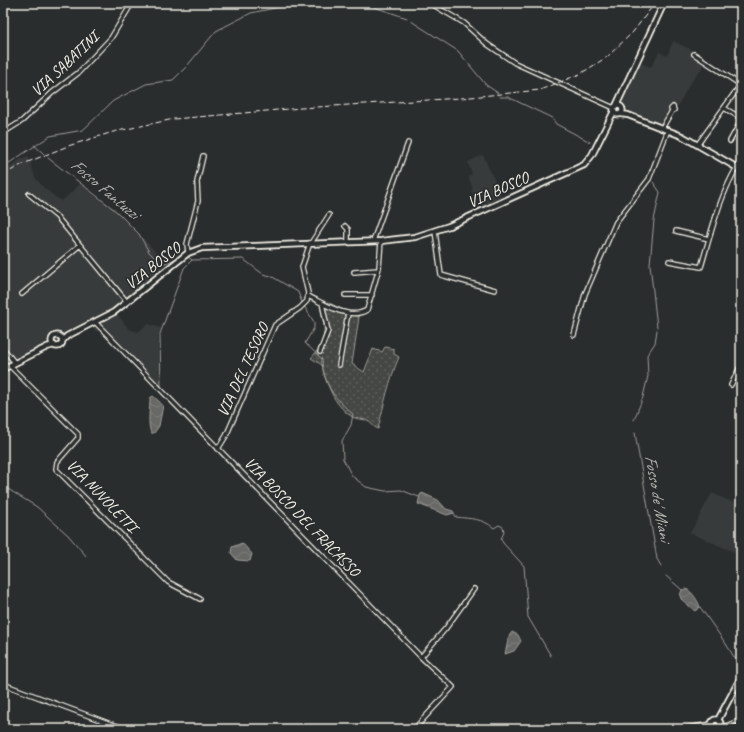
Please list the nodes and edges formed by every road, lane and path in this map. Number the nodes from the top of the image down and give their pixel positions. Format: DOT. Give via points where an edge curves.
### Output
graph roads {
  1 [pos="132,3"];
  2 [pos="430,3"];
  3 [pos="664,3"];
  4 [pos="694,54"];
  5 [pos="741,85"];
  6 [pos="621,95"];
  7 [pos="615,108"];
  8 [pos="622,108"];
  9 [pos="724,108"];
  10 [pos="672,111"];
  11 [pos="620,114"];
  12 [pos="628,115"];
  13 [pos="741,118"];
  14 [pos="741,121"];
  15 [pos="608,124"];
  16 [pos="662,128"];
  17 [pos="668,130"];
  18 [pos="3,133"];
  19 [pos="730,141"];
  20 [pos="408,142"];
  21 [pos="698,144"];
  22 [pos="204,156"];
  23 [pos="739,168"];
  24 [pos="29,194"];
  25 [pos="329,215"];
  26 [pos="345,226"];
  27 [pos="435,231"];
  28 [pos="676,231"];
  29 [pos="709,239"];
  30 [pos="373,241"];
  31 [pos="381,241"];
  32 [pos="348,242"];
  33 [pos="310,243"];
  34 [pos="80,245"];
  35 [pos="186,255"];
  36 [pos="669,261"];
  37 [pos="378,270"];
  38 [pos="354,272"];
  39 [pos="495,290"];
  40 [pos="22,294"];
  41 [pos="372,294"];
  42 [pos="345,295"];
  43 [pos="308,296"];
  44 [pos="128,302"];
  45 [pos="322,303"];
  46 [pos="348,313"];
  47 [pos="95,322"];
  48 [pos="574,335"];
  49 [pos="61,339"];
  50 [pos="52,343"];
  51 [pos="3,348"];
  52 [pos="320,352"];
  53 [pos="15,362"];
  54 [pos="340,365"];
  55 [pos="741,365"];
  56 [pos="9,366"];
  57 [pos="3,368"];
  58 [pos="731,385"];
  59 [pos="218,449"];
  60 [pos="474,589"];
  61 [pos="200,599"];
  62 [pos="421,657"];
  63 [pos="741,677"];
  64 [pos="3,684"];
  65 [pos="718,720"];
  66 [pos="741,720"];
  67 [pos="720,726"];
  68 [pos="714,727"];
  69 [pos="128,729"];
  70 [pos="414,729"];
  71 [pos="681,729"];
  1 -- 18 [label="street, VIA SABATINI" via="111,38 83,68 22,121"];
  2 -- 7 [label="street" via="464,23 487,44 515,63"];
  3 -- 6 [label="main road, VIA BOSCO"];
  4 -- 5 [label="street"];
  5 -- 9 [label="street"];
  6 -- 7 [label="main road, VIA BOSCO"];
  6 -- 8 [label="main road, VIA BOSCO"];
  7 -- 8 [label="main road"];
  7 -- 11 [label="main road"];
  7 -- 15 [label="main road, VIA BOSCO"];
  8 -- 11 [label="main road, VIA BOSCO"];
  8 -- 12 [label="main road"];
  9 -- 13 [label="street"];
  9 -- 21 [label="street"];
  10 -- 16 [label="street"];
  11 -- 12 [label="main road"];
  11 -- 15 [label="main road, VIA BOSCO"];
  12 -- 16 [label="main road"];
  14 -- 19 [label="street"];
  15 -- 27 [label="main road, VIA BOSCO" via="592,155 579,168"];
  16 -- 17 [label="main road"];
  17 -- 21 [label="main road"];
  17 -- 48 [label="street" via="649,179 616,222 604,248 585,294"];
  20 -- 30 [label="street"];
  21 -- 23 [label="main road"];
  22 -- 35 [label="street" via="197,182 198,201"];
  23 -- 29 [label="street" via="728,183"];
  24 -- 34 [label="street" via="57,217"];
  25 -- 33 [label="street"];
  26 -- 32 [label="street" via="348,229"];
  27 -- 31 [label="main road, VIA BOSCO" via="410,238"];
  27 -- 39 [label="street" via="441,275"];
  28 -- 29 [label="street"];
  29 -- 36 [label="street" via="701,267"];
  30 -- 31 [label="main road, VIA BOSCO"];
  30 -- 32 [label="main road, VIA BOSCO"];
  31 -- 37 [label="street"];
  32 -- 33 [label="main road, VIA BOSCO"];
  33 -- 35 [label="main road, VIA BOSCO" via="202,248"];
  33 -- 43 [label="street" via="302,267"];
  34 -- 40 [label="street"];
  34 -- 44 [label="street"];
  35 -- 44 [label="main road, VIA BOSCO"];
  37 -- 38 [label="street"];
  37 -- 41 [label="street"];
  41 -- 42 [label="street"];
  41 -- 46 [label="street" via="367,310 355,315"];
  43 -- 45 [label="street"];
  43 -- 59 [label="street, VIA DEL TESORO" via="300,308 275,325"];
  44 -- 47 [label="main road, VIA BOSCO"];
  45 -- 46 [label="street"];
  45 -- 52 [label="street" via="328,331"];
  46 -- 54 [label="street"];
  47 -- 49 [label="main road, VIA BOSCO"];
  47 -- 59 [label="street, VIA BOSCO DEL FRACASSO"];
  49 -- 50 [label="main road, VIA BOSCO" via="60,345"];
  49 -- 50 [label="main road, VIA BOSCO" via="54,336"];
  50 -- 53 [label="main road, VIA BOSCO"];
  51 -- 53 [label="street"];
  53 -- 56 [label="main road, VIA BOSCO"];
  55 -- 58 [label="street"];
  56 -- 57 [label="main road, VIA BOSCO"];
  56 -- 61 [label="street, VIA NUVOLETTI" via="78,434 78,438 57,462 56,469 168,582"];
  59 -- 62 [label="street, VIA BOSCO DEL FRACASSO"];
  60 -- 62 [label="street"];
  62 -- 70 [label="street, VIA BOSCO DEL FRACASSO" via="453,687"];
  63 -- 65 [label="main road"];
  64 -- 69 [label="street"];
  65 -- 67 [label="main road"];
  65 -- 68 [label="main road" via="714,720"];
  66 -- 67 [label="street"];
  67 -- 68 [label="main road"];
  68 -- 71 [label="street"];
}
